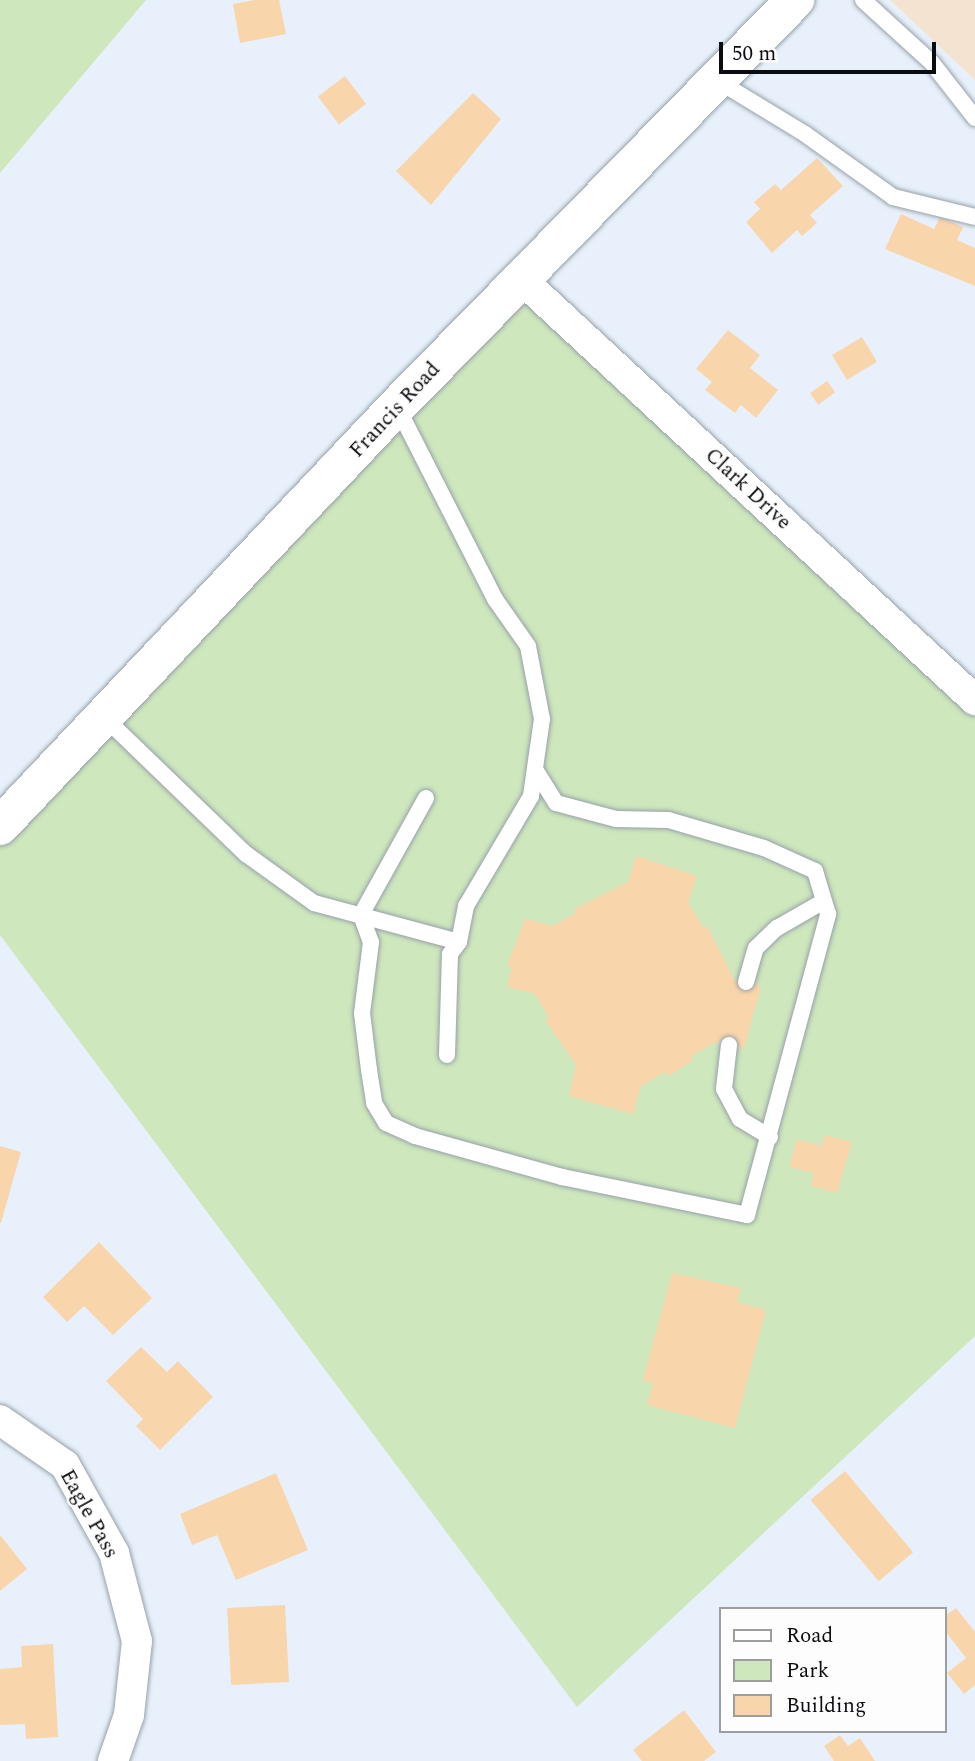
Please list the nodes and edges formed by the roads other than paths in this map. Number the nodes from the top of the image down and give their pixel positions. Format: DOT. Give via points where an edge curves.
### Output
graph roads {
  1 [pos="794,0"];
  2 [pos="863,0"];
  3 [pos="718,81"];
  4 [pos="975,118"];
  5 [pos="975,217"];
  6 [pos="520,278"];
  7 [pos="397,407"];
  8 [pos="975,700"];
  9 [pos="105,718"];
  10 [pos="535,769"];
  11 [pos="426,798"];
  12 [pos="0,825"];
  13 [pos="824,901"];
  14 [pos="361,915"];
  15 [pos="459,942"];
  16 [pos="746,982"];
  17 [pos="729,1045"];
  18 [pos="447,1055"];
  19 [pos="770,1137"];
  20 [pos="0,1420"];
  21 [pos="113,1761"];
  1 -- 3 [label="street, Francis Road"];
  2 -- 4 [label="lane" via="932,63"];
  3 -- 5 [label="lane" via="805,134 893,197"];
  3 -- 6 [label="street, Francis Road"];
  6 -- 7 [label="street, Francis Road"];
  6 -- 8 [label="street, Clark Drive"];
  7 -- 9 [label="street, Francis Road"];
  7 -- 10 [label="lane" via="495,599 528,646 542,719"];
  9 -- 12 [label="street, Francis Road"];
  9 -- 14 [label="lane" via="246,854 314,903"];
  10 -- 13 [label="lane" via="556,803 616,819 668,820 764,848 815,871"];
  10 -- 15 [label="lane" via="531,796 466,906"];
  11 -- 14 [label="lane"];
  13 -- 16 [label="lane" via="777,928 756,948"];
  13 -- 19 [label="lane" via="828,914"];
  14 -- 15 [label="lane"];
  14 -- 19 [label="lane" via="371,942 362,1013 374,1103 386,1123 415,1136 562,1177 747,1215"];
  15 -- 18 [label="lane" via="450,954"];
  17 -- 19 [label="lane" via="724,1089 740,1118"];
  20 -- 21 [label="street, Eagle Pass" via="65,1465 114,1553 137,1641 129,1714"];
}
